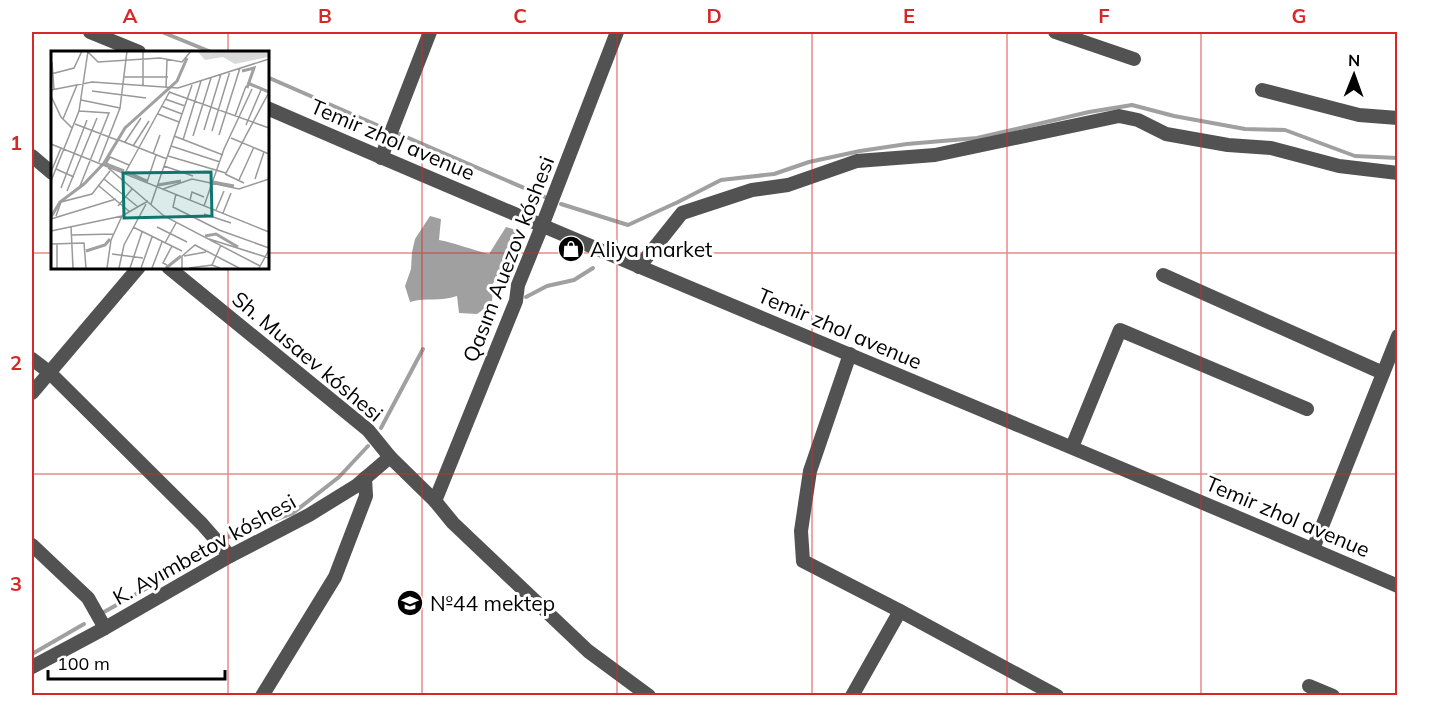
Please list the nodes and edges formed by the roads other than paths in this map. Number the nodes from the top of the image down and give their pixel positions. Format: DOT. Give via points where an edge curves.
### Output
graph roads {
  1 [pos="90,32"];
  2 [pos="430,32"];
  3 [pos="617,32"];
  4 [pos="1055,32"];
  5 [pos="137,51"];
  6 [pos="1134,59"];
  7 [pos="1262,90"];
  8 [pos="268,108"];
  9 [pos="1398,118"];
  10 [pos="32,156"];
  11 [pos="381,158"];
  12 [pos="51,172"];
  13 [pos="1398,172"];
  14 [pos="542,226"];
  15 [pos="639,267"];
  16 [pos="138,268"];
  17 [pos="169,268"];
  18 [pos="1162,275"];
  19 [pos="1398,336"];
  20 [pos="850,354"];
  21 [pos="32,359"];
  22 [pos="49,372"];
  23 [pos="1383,373"];
  24 [pos="32,393"];
  25 [pos="1307,409"];
  26 [pos="1072,447"];
  27 [pos="390,457"];
  28 [pos="365,478"];
  29 [pos="435,501"];
  30 [pos="32,545"];
  31 [pos="1313,549"];
  32 [pos="230,556"];
  33 [pos="1398,586"];
  34 [pos="900,611"];
  35 [pos="105,628"];
  36 [pos="32,667"];
  37 [pos="1309,686"];
  38 [pos="262,696"];
  39 [pos="649,696"];
  40 [pos="852,696"];
  41 [pos="1057,696"];
  42 [pos="1333,696"];
  1 -- 5 [label="street"];
  2 -- 11 [label="street"];
  3 -- 14 [label="street, Qasım Auezov kóshesi"];
  4 -- 6 [label="street"];
  7 -- 9 [label="street" via="1359,115"];
  8 -- 11 [label="street, Temir zhol avenue"];
  10 -- 12 [label="street"];
  11 -- 14 [label="street, Temir zhol avenue"];
  13 -- 15 [label="street" via="1340,166 1271,148 1166,134 1138,120 1119,116 935,154 857,161 788,185 752,190 682,213"];
  14 -- 15 [label="street, Temir zhol avenue"];
  14 -- 29 [label="street, Qasım Auezov kóshesi"];
  15 -- 20 [label="street, Temir zhol avenue"];
  16 -- 22 [label="street"];
  17 -- 27 [label="street, Sh. Musaev kóshesi" via="368,430"];
  18 -- 23 [label="street"];
  19 -- 23 [label="street"];
  20 -- 26 [label="street, Temir zhol avenue"];
  20 -- 34 [label="street" via="810,471 801,531 803,561"];
  21 -- 22 [label="street"];
  22 -- 24 [label="street"];
  22 -- 32 [label="street" via="194,515"];
  23 -- 31 [label="street"];
  25 -- 26 [label="street" via="1120,330"];
  26 -- 31 [label="street, Temir zhol avenue"];
  27 -- 28 [label="street, K. Ayımbetov kóshesi"];
  27 -- 29 [label="street, Sh. Musaev kóshesi"];
  28 -- 32 [label="street, K. Ayımbetov kóshesi" via="309,515"];
  28 -- 38 [label="street" via="366,496 335,577"];
  29 -- 39 [label="street, Sh. Musaev kóshesi" via="453,523 588,651"];
  30 -- 35 [label="street" via="88,598"];
  31 -- 33 [label="street, Temir zhol avenue"];
  32 -- 35 [label="street, K. Ayımbetov kóshesi"];
  34 -- 40 [label="street"];
  34 -- 41 [label="street"];
  35 -- 36 [label="street, K. Ayımbetov kóshesi"];
  37 -- 42 [label="street"];
}
